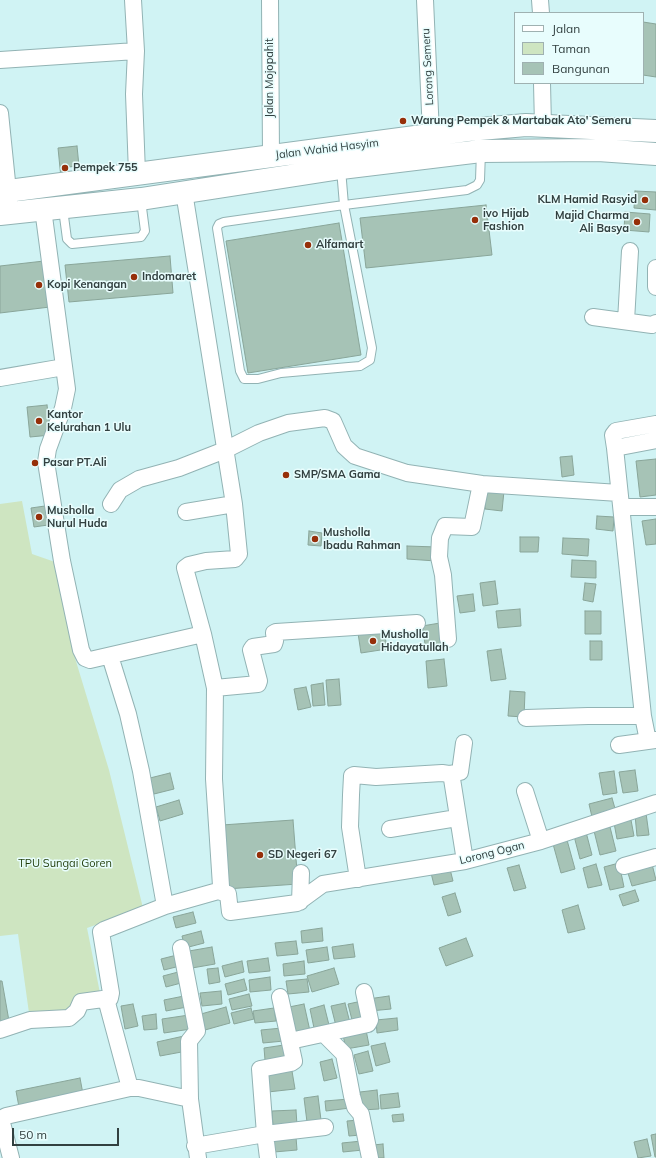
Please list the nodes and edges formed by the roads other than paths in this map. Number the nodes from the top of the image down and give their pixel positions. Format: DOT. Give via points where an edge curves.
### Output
graph roads {
  1 [pos="133,0"];
  2 [pos="270,0"];
  3 [pos="425,0"];
  4 [pos="540,0"];
  5 [pos="541,12"];
  6 [pos="136,51"];
  7 [pos="0,60"];
  8 [pos="542,84"];
  9 [pos="0,113"];
  10 [pos="542,126"];
  11 [pos="598,128"];
  12 [pos="656,131"];
  13 [pos="431,134"];
  14 [pos="598,150"];
  15 [pos="481,151"];
  16 [pos="656,154"];
  17 [pos="270,156"];
  18 [pos="341,168"];
  19 [pos="137,173"];
  20 [pos="4,191"];
  21 [pos="184,192"];
  22 [pos="141,199"];
  23 [pos="344,206"];
  24 [pos="53,208"];
  25 [pos="5,213"];
  26 [pos="630,251"];
  27 [pos="656,268"];
  28 [pos="656,287"];
  29 [pos="593,317"];
  30 [pos="626,321"];
  31 [pos="656,323"];
  32 [pos="64,367"];
  33 [pos="0,378"];
  34 [pos="656,424"];
  35 [pos="656,440"];
  36 [pos="615,448"];
  37 [pos="225,450"];
  38 [pos="481,484"];
  39 [pos="619,493"];
  40 [pos="111,504"];
  41 [pos="234,504"];
  42 [pos="656,507"];
  43 [pos="628,508"];
  44 [pos="186,512"];
  45 [pos="416,623"];
  46 [pos="203,634"];
  47 [pos="448,639"];
  48 [pos="110,656"];
  49 [pos="215,688"];
  50 [pos="643,716"];
  51 [pos="526,718"];
  52 [pos="652,740"];
  53 [pos="464,743"];
  54 [pos="619,745"];
  55 [pos="449,774"];
  56 [pos="525,791"];
  57 [pos="656,803"];
  58 [pos="458,818"];
  59 [pos="390,829"];
  60 [pos="541,841"];
  61 [pos="656,857"];
  62 [pos="465,861"];
  63 [pos="624,866"];
  64 [pos="302,873"];
  65 [pos="358,879"];
  66 [pos="218,891"];
  67 [pos="300,902"];
  68 [pos="165,906"];
  69 [pos="181,948"];
  70 [pos="364,992"];
  71 [pos="280,996"];
  72 [pos="106,999"];
  73 [pos="0,1030"];
  74 [pos="324,1034"];
  75 [pos="290,1041"];
  76 [pos="130,1088"];
  77 [pos="190,1099"];
  78 [pos="325,1127"];
  79 [pos="261,1135"];
  80 [pos="196,1152"];
  81 [pos="10,1158"];
  82 [pos="268,1158"];
  83 [pos="370,1158"];
  1 -- 6 [label="street"];
  2 -- 17 [label="street, Jalan Mojopahit"];
  3 -- 13 [label="street, Lorong Semeru"];
  4 -- 5 [label="street"];
  6 -- 7 [label="street"];
  6 -- 19 [label="street" via="134,94"];
  8 -- 10 [label="street"];
  9 -- 20 [label="street"];
  10 -- 11 [label="highway, Jalan Wahid Hasyim"];
  10 -- 13 [label="highway, Jalan Wahid Hasyim" via="511,126"];
  11 -- 12 [label="highway, Jalan Wahid Hasyim"];
  11 -- 14 [label="highway"];
  13 -- 17 [label="highway, Jalan Wahid Hasyim"];
  14 -- 15 [label="highway, Jalan Wahid Hasyim"];
  14 -- 16 [label="highway, Jalan Wahid Hasyim"];
  15 -- 18 [label="highway, Jalan Wahid Hasyim"];
  15 -- 23 [label="lane" via="481,174 477,184 472,188"];
  17 -- 19 [label="highway, Jalan Wahid Hasyim"];
  18 -- 21 [label="highway, Jalan Wahid Hasyim"];
  18 -- 23 [label="lane"];
  19 -- 20 [label="highway, Jalan Wahid Hasyim"];
  20 -- 25 [label="street"];
  21 -- 22 [label="highway, Jalan Wahid Hasyim"];
  21 -- 37 [label="street"];
  22 -- 24 [label="highway, Jalan Wahid Hasyim"];
  22 -- 24 [label="lane" via="145,231 143,236 74,245 67,239"];
  23 -- 23 [label="lane" via="372,348 370,360 360,366 281,373 250,380 243,378 218,226 224,222"];
  24 -- 25 [label="highway, Jalan Wahid Hasyim"];
  24 -- 32 [label="street"];
  26 -- 30 [label="street"];
  27 -- 28 [label="street"];
  29 -- 30 [label="street"];
  30 -- 31 [label="street" via="652,325"];
  32 -- 33 [label="street"];
  32 -- 48 [label="street" via="66,398 47,455 47,468 62,561 81,650 85,658 90,660"];
  34 -- 36 [label="street" via="616,431"];
  35 -- 36 [label="street"];
  36 -- 39 [label="street"];
  37 -- 38 [label="street" via="259,433 288,424 327,418 335,424 344,446 362,460 407,473"];
  37 -- 40 [label="street" via="130,483 120,490"];
  37 -- 41 [label="street"];
  38 -- 39 [label="street"];
  38 -- 47 [label="street" via="472,527 445,526 440,538 439,557 443,575"];
  39 -- 50 [label="street"];
  41 -- 44 [label="street"];
  41 -- 46 [label="street" via="239,554 237,557 197,563 185,568"];
  42 -- 43 [label="street"];
  45 -- 49 [label="street" via="276,632 274,644 254,647 251,650 258,684"];
  46 -- 48 [label="street"];
  46 -- 49 [label="street"];
  48 -- 68 [label="street" via="128,714 141,771"];
  49 -- 66 [label="street" via="214,779 221,886"];
  50 -- 51 [label="street"];
  50 -- 52 [label="street"];
  52 -- 54 [label="street"];
  53 -- 55 [label="street" via="460,772"];
  55 -- 58 [label="street"];
  55 -- 65 [label="street" via="353,776 350,827"];
  56 -- 60 [label="street"];
  57 -- 60 [label="street, Lorong Ogan"];
  58 -- 59 [label="street"];
  58 -- 62 [label="street"];
  60 -- 62 [label="street, Lorong Ogan"];
  61 -- 63 [label="street"];
  62 -- 65 [label="street, Lorong Ogan"];
  64 -- 67 [label="street"];
  65 -- 67 [label="street, Lorong Ogan" via="323,884"];
  66 -- 67 [label="street" via="228,894 230,912"];
  66 -- 68 [label="street"];
  68 -- 72 [label="street" via="101,932 111,994 110,998"];
  69 -- 77 [label="street" via="197,1031 189,1042"];
  70 -- 74 [label="street" via="370,1023"];
  71 -- 75 [label="street"];
  72 -- 73 [label="street" via="81,1002 77,1011 69,1018 30,1020"];
  72 -- 76 [label="street"];
  74 -- 75 [label="street"];
  74 -- 83 [label="street" via="344,1054 352,1096 355,1107 361,1114"];
  75 -- 79 [label="street" via="293,1062 259,1070"];
  76 -- 77 [label="street"];
  76 -- 81 [label="street" via="3,1116 1,1119"];
  77 -- 80 [label="street"];
  78 -- 79 [label="street"];
  79 -- 80 [label="street" via="237,1139"];
  79 -- 82 [label="street"];
}
